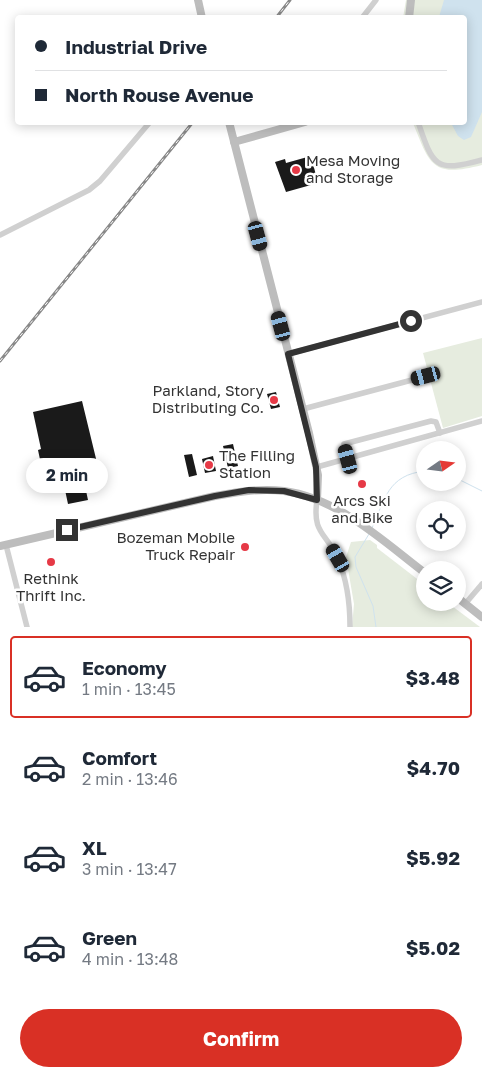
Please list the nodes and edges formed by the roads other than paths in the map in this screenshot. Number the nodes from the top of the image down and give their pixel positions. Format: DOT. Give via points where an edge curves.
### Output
graph roads {
  1 [pos="198,0"];
  2 [pos="376,0"];
  3 [pos="411,0"];
  4 [pos="201,15"];
  5 [pos="364,15"];
  6 [pos="409,15"];
  7 [pos="147,125"];
  8 [pos="230,125"];
  9 [pos="295,125"];
  10 [pos="419,125"];
  11 [pos="234,142"];
  12 [pos="482,160"];
  13 [pos="0,235"];
  14 [pos="482,302"];
  15 [pos="288,354"];
  16 [pos="426,376"];
  17 [pos="303,409"];
  18 [pos="482,421"];
  19 [pos="440,434"];
  20 [pos="348,459"];
  21 [pos="316,467"];
  22 [pos="317,500"];
  23 [pos="3,546"];
  24 [pos="416,566"];
  25 [pos="482,584"];
  26 [pos="466,603"];
  27 [pos="466,605"];
  28 [pos="482,617"];
  29 [pos="27,627"];
  30 [pos="350,627"];
  1 -- 4 [label="main road"];
  2 -- 5 [label="street"];
  3 -- 6 [label="main road"];
  7 -- 13 [label="street" via="100,181 88,190"];
  8 -- 11 [label="main road"];
  9 -- 11 [label="main road"];
  10 -- 12 [label="street" via="428,152 438,163 451,167"];
  11 -- 15 [label="main road"];
  14 -- 15 [label="street"];
  15 -- 17 [label="main road"];
  16 -- 17 [label="street"];
  17 -- 21 [label="main road"];
  18 -- 19 [label="street"];
  19 -- 20 [label="street"];
  19 -- 20 [label="street" via="436,422 431,421 344,444"];
  20 -- 21 [label="street"];
  21 -- 22 [label="main road"];
  22 -- 23 [label="main road" via="284,491 242,491"];
  22 -- 24 [label="main road" via="364,526"];
  22 -- 30 [label="street" via="316,524 338,558 344,576"];
  23 -- 29 [label="street"];
  25 -- 26 [label="street"];
  27 -- 28 [label="main road"];
}
